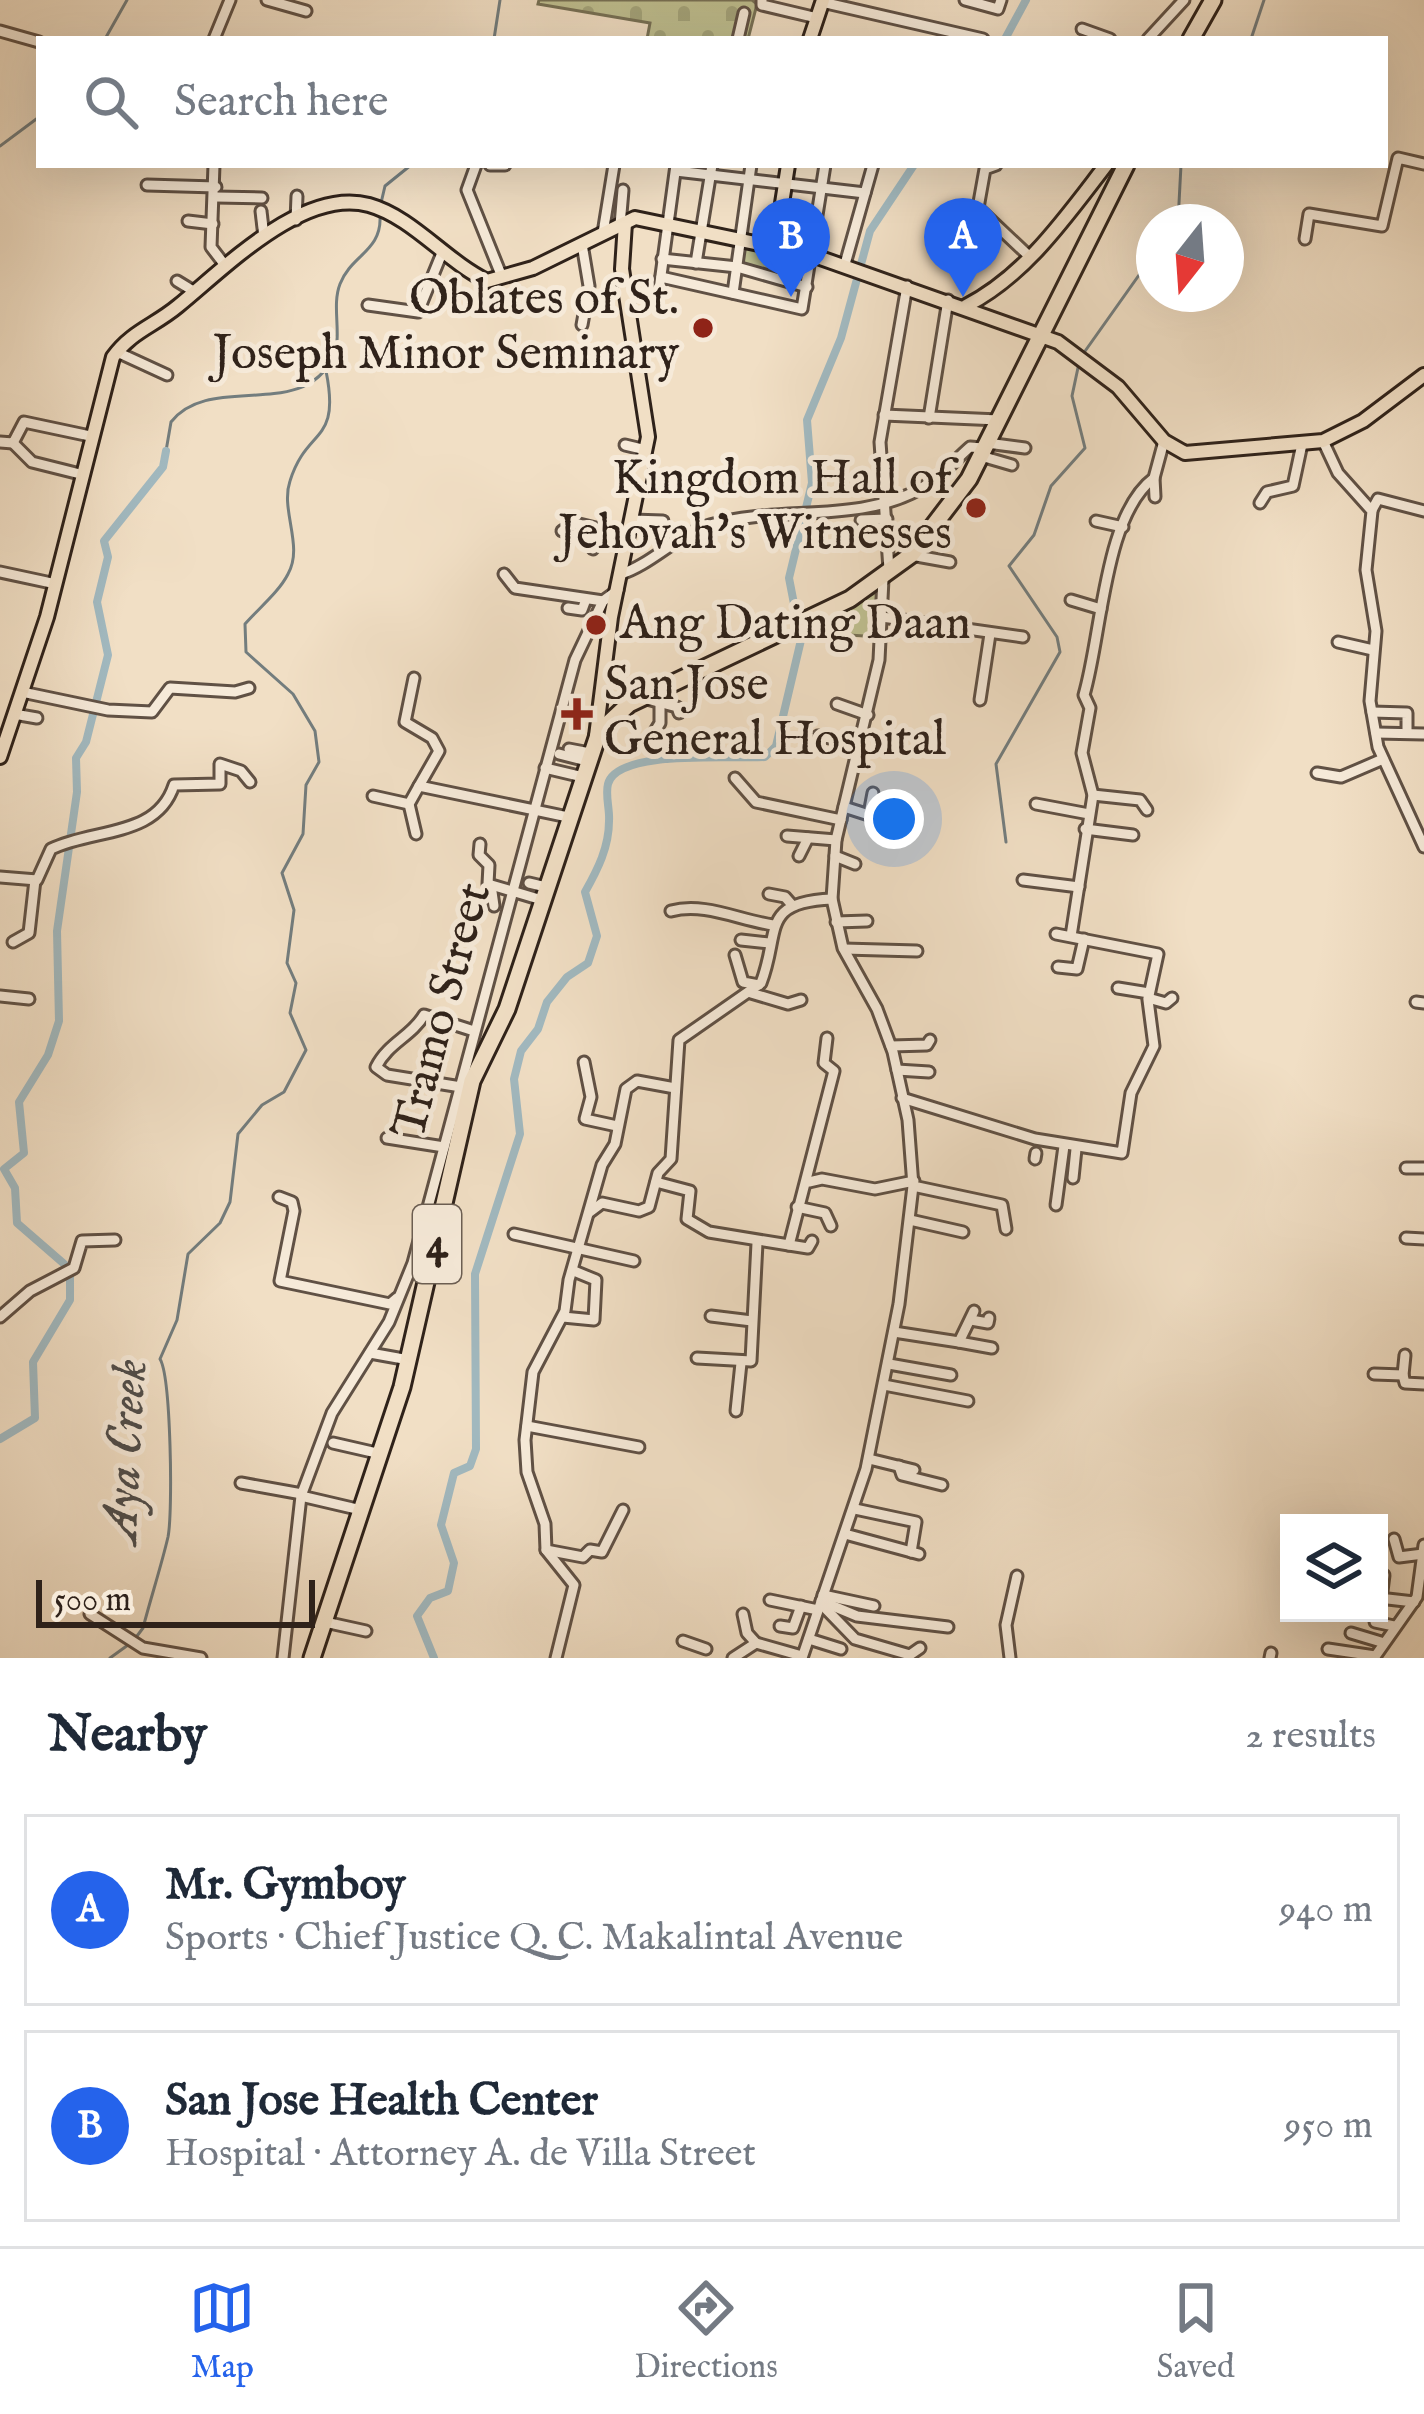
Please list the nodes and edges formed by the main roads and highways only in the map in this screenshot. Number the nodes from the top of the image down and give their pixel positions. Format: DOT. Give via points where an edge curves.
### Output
graph roads {
  1 [pos="1213,0"];
  2 [pos="823,1"];
  3 [pos="1195,32"];
  4 [pos="811,36"];
  5 [pos="788,168"];
  6 [pos="1104,168"];
  7 [pos="1124,168"];
  8 [pos="622,224"];
  9 [pos="775,248"];
  10 [pos="966,306"];
  11 [pos="1042,334"];
  12 [pos="1424,375"];
  13 [pos="0,757"];
  14 [pos="589,757"];
  15 [pos="312,1658"];
  1 -- 3 [label="highway"];
  2 -- 4 [label="main road"];
  5 -- 9 [label="main road"];
  6 -- 10 [label="main road" via="1030,257 993,293"];
  7 -- 11 [label="highway, 4"];
  8 -- 9 [label="main road" via="634,218"];
  8 -- 13 [label="main road" via="487,280 387,211 342,201 264,237 139,328 116,352 56,584"];
  8 -- 14 [label="main road" via="648,425"];
  9 -- 10 [label="main road"];
  10 -- 11 [label="main road"];
  11 -- 12 [label="main road" via="1130,399 1164,441 1185,453 1323,441"];
  11 -- 14 [label="highway, 4" via="984,449 911,555 812,617 609,718"];
  14 -- 15 [label="highway, 4" via="507,1009 466,1084 409,1360"];
}
